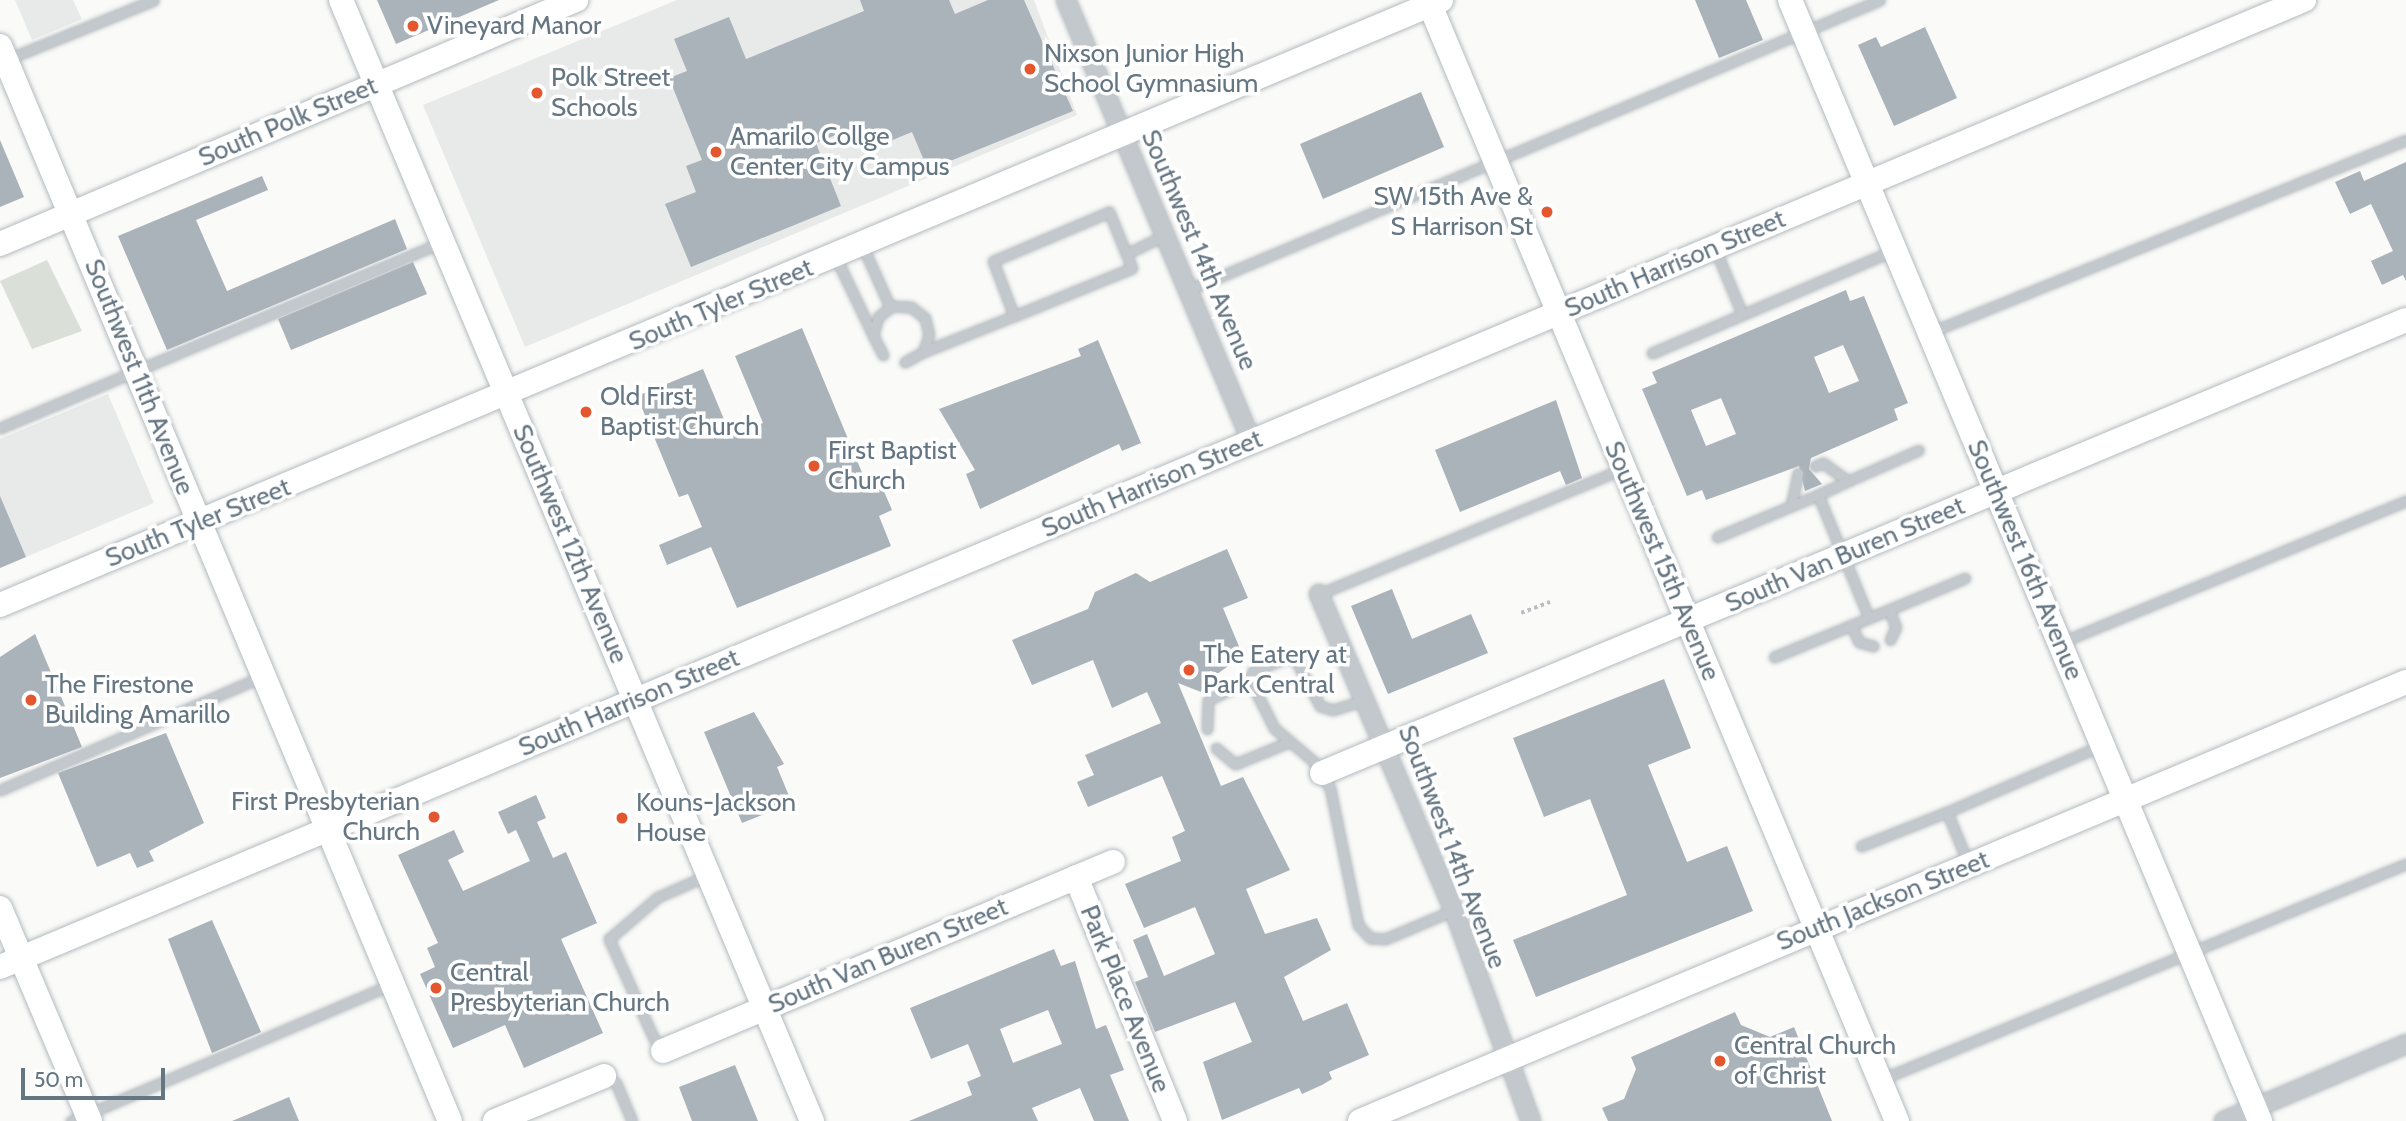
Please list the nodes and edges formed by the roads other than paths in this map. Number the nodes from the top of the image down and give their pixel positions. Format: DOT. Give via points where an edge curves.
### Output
graph roads {
  1 [pos="154,0"];
  2 [pos="341,0"];
  3 [pos="576,0"];
  4 [pos="1066,0"];
  5 [pos="1790,0"];
  6 [pos="1880,0"];
  7 [pos="2304,0"];
  8 [pos="1433,2"];
  9 [pos="1804,33"];
  10 [pos="2,56"];
  11 [pos="376,84"];
  12 [pos="1121,134"];
  13 [pos="2406,139"];
  14 [pos="1494,161"];
  15 [pos="1866,184"];
  16 [pos="71,214"];
  17 [pos="1164,235"];
  18 [pos="443,242"];
  19 [pos="0,244"];
  20 [pos="862,244"];
  21 [pos="1715,247"];
  22 [pos="1894,250"];
  23 [pos="1126,254"];
  24 [pos="835,256"];
  25 [pos="1188,290"];
  26 [pos="890,307"];
  27 [pos="1557,313"];
  28 [pos="1742,314"];
  29 [pos="1014,316"];
  30 [pos="2406,320"];
  31 [pos="1929,333"];
  32 [pos="873,335"];
  33 [pos="923,352"];
  34 [pos="1652,353"];
  35 [pos="883,355"];
  36 [pos="905,362"];
  37 [pos="137,371"];
  38 [pos="508,396"];
  39 [pos="0,428"];
  40 [pos="1252,442"];
  41 [pos="1919,450"];
  42 [pos="1815,466"];
  43 [pos="1623,469"];
  44 [pos="1797,473"];
  45 [pos="1848,481"];
  46 [pos="1996,492"];
  47 [pos="1818,495"];
  48 [pos="2406,501"];
  49 [pos="1791,506"];
  50 [pos="199,522"];
  51 [pos="1717,537"];
  52 [pos="1844,556"];
  53 [pos="1965,578"];
  54 [pos="1319,594"];
  55 [pos="0,605"];
  56 [pos="1888,610"];
  57 [pos="1869,618"];
  58 [pos="1688,621"];
  59 [pos="1851,625"];
  60 [pos="1891,640"];
  61 [pos="2060,643"];
  62 [pos="1873,646"];
  63 [pos="1774,657"];
  64 [pos="263,677"];
  65 [pos="1250,680"];
  66 [pos="2406,682"];
  67 [pos="635,700"];
  68 [pos="1365,700"];
  69 [pos="1208,729"];
  70 [pos="1289,742"];
  71 [pos="2103,745"];
  72 [pos="1216,748"];
  73 [pos="1386,748"];
  74 [pos="1322,773"];
  75 [pos="0,790"];
  76 [pos="2125,799"];
  77 [pos="1947,812"];
  78 [pos="326,829"];
  79 [pos="1861,846"];
  80 [pos="1113,862"];
  81 [pos="2406,864"];
  82 [pos="1970,866"];
  83 [pos="709,874"];
  84 [pos="1076,877"];
  85 [pos="0,908"];
  86 [pos="1454,909"];
  87 [pos="1818,930"];
  88 [pos="2190,955"];
  89 [pos="11,963"];
  90 [pos="391,984"];
  91 [pos="765,1008"];
  92 [pos="2406,1044"];
  93 [pos="665,1051"];
  94 [pos="1507,1060"];
  95 [pos="604,1076"];
  96 [pos="1880,1080"];
  97 [pos="2258,1115"];
  98 [pos="83,1119"];
  99 [pos="450,1121"];
  100 [pos="495,1121"];
  101 [pos="632,1121"];
  102 [pos="812,1121"];
  103 [pos="1175,1121"];
  104 [pos="1360,1121"];
  105 [pos="1531,1121"];
  106 [pos="1897,1121"];
  107 [pos="2224,1121"];
  1 -- 10 [label="lane"];
  2 -- 11 [label="main road, Southwest 12th Avenue"];
  3 -- 11 [label="main road, South Polk Street"];
  4 -- 12 [label="street, Southwest 14th Avenue"];
  5 -- 9 [label="main road, Southwest 16th Avenue"];
  6 -- 9 [label="lane"];
  7 -- 15 [label="main road, South Harrison Street"];
  8 -- 12 [label="main road, South Tyler Street"];
  8 -- 14 [label="main road, Southwest 15th Avenue"];
  9 -- 14 [label="lane"];
  9 -- 15 [label="main road, Southwest 16th Avenue"];
  10 -- 16 [label="main road, Southwest 11th Avenue"];
  11 -- 16 [label="main road, South Polk Street"];
  11 -- 18 [label="main road, Southwest 12th Avenue"];
  12 -- 17 [label="street, Southwest 14th Avenue"];
  12 -- 20 [label="main road, South Tyler Street"];
  13 -- 31 [label="lane"];
  14 -- 25 [label="lane"];
  14 -- 27 [label="main road, Southwest 15th Avenue"];
  15 -- 21 [label="main road, South Harrison Street"];
  15 -- 22 [label="main road, Southwest 16th Avenue"];
  16 -- 19 [label="main road, South Polk Street"];
  16 -- 37 [label="main road, Southwest 11th Avenue"];
  17 -- 23 [label="lane"];
  17 -- 25 [label="street, Southwest 14th Avenue"];
  18 -- 37 [label="lane"];
  18 -- 38 [label="main road, Southwest 12th Avenue"];
  20 -- 24 [label="main road, South Tyler Street"];
  20 -- 26 [label="lane"];
  21 -- 27 [label="main road, South Harrison Street"];
  21 -- 28 [label="lane"];
  22 -- 28 [label="lane"];
  22 -- 31 [label="main road, Southwest 16th Avenue"];
  23 -- 29 [label="lane" via="1132,268"];
  23 -- 29 [label="lane" via="1109,212 993,261"];
  24 -- 32 [label="lane"];
  24 -- 38 [label="main road, South Tyler Street"];
  25 -- 40 [label="street, Southwest 14th Avenue"];
  26 -- 32 [label="lane" via="878,317"];
  26 -- 33 [label="lane" via="911,307 925,318 929,335"];
  27 -- 40 [label="main road, South Harrison Street"];
  27 -- 43 [label="main road, Southwest 15th Avenue"];
  28 -- 34 [label="lane"];
  29 -- 33 [label="lane"];
  30 -- 46 [label="main road, South Van Buren Street"];
  31 -- 46 [label="main road, Southwest 16th Avenue"];
  32 -- 35 [label="lane"];
  33 -- 36 [label="lane"];
  37 -- 39 [label="lane"];
  37 -- 50 [label="main road, Southwest 11th Avenue"];
  38 -- 50 [label="main road, South Tyler Street"];
  38 -- 67 [label="main road, Southwest 12th Avenue"];
  40 -- 67 [label="main road, South Harrison Street"];
  41 -- 45 [label="lane"];
  42 -- 45 [label="lane" via="1823,463"];
  43 -- 54 [label="lane"];
  43 -- 58 [label="main road, Southwest 15th Avenue"];
  44 -- 49 [label="lane"];
  45 -- 47 [label="lane"];
  46 -- 52 [label="main road, South Van Buren Street"];
  46 -- 61 [label="main road, Southwest 16th Avenue"];
  47 -- 49 [label="lane"];
  47 -- 52 [label="lane"];
  48 -- 61 [label="lane"];
  49 -- 51 [label="lane"];
  50 -- 55 [label="main road, South Tyler Street"];
  50 -- 64 [label="main road, Southwest 11th Avenue"];
  52 -- 57 [label="lane"];
  52 -- 58 [label="main road, South Van Buren Street"];
  53 -- 56 [label="lane"];
  54 -- 68 [label="street, Southwest 14th Avenue"];
  56 -- 57 [label="lane"];
  56 -- 60 [label="lane" via="1896,627"];
  57 -- 59 [label="lane"];
  58 -- 73 [label="main road, South Van Buren Street"];
  58 -- 87 [label="main road, Southwest 15th Avenue"];
  59 -- 62 [label="lane" via="1859,642"];
  59 -- 63 [label="lane"];
  61 -- 71 [label="main road, Southwest 16th Avenue"];
  64 -- 75 [label="lane"];
  64 -- 78 [label="main road, Southwest 11th Avenue"];
  65 -- 68 [label="lane" via="1253,671 1288,657 1295,659 1320,706 1333,710"];
  65 -- 69 [label="lane" via="1208,700"];
  65 -- 70 [label="lane" via="1274,728"];
  66 -- 76 [label="main road, South Jackson Street"];
  67 -- 78 [label="main road, South Harrison Street"];
  67 -- 83 [label="main road, Southwest 12th Avenue"];
  68 -- 73 [label="street, Southwest 14th Avenue"];
  70 -- 72 [label="lane" via="1235,764"];
  70 -- 74 [label="lane"];
  71 -- 76 [label="main road, Southwest 16th Avenue"];
  71 -- 77 [label="lane"];
  73 -- 74 [label="main road, South Van Buren Street"];
  73 -- 86 [label="street, Southwest 14th Avenue"];
  74 -- 86 [label="lane" via="1339,817 1350,908 1370,937 1385,939"];
  76 -- 82 [label="main road, South Jackson Street"];
  76 -- 88 [label="main road, Southwest 16th Avenue"];
  77 -- 79 [label="lane"];
  77 -- 82 [label="lane"];
  78 -- 89 [label="main road, South Harrison Street"];
  78 -- 90 [label="main road, Southwest 11th Avenue"];
  80 -- 84 [label="main road, South Van Buren Street"];
  81 -- 88 [label="lane"];
  82 -- 87 [label="main road, South Jackson Street"];
  83 -- 91 [label="main road, Southwest 12th Avenue"];
  83 -- 93 [label="lane" via="658,897 609,939 654,1039"];
  84 -- 91 [label="main road, South Van Buren Street"];
  84 -- 103 [label="main road, Park Place Avenue"];
  85 -- 89 [label="main road"];
  86 -- 94 [label="street, Southwest 14th Avenue"];
  87 -- 94 [label="main road, South Jackson Street"];
  87 -- 96 [label="main road, Southwest 15th Avenue"];
  88 -- 96 [label="lane"];
  88 -- 97 [label="main road, Southwest 16th Avenue"];
  89 -- 98 [label="main road"];
  90 -- 98 [label="lane"];
  90 -- 99 [label="main road, Southwest 11th Avenue"];
  91 -- 93 [label="main road, South Van Buren Street"];
  91 -- 102 [label="main road, Southwest 12th Avenue"];
  92 -- 97 [label="street"];
  94 -- 104 [label="main road, South Jackson Street"];
  94 -- 105 [label="street, Southwest 14th Avenue"];
  95 -- 100 [label="main road"];
  95 -- 101 [label="lane" via="616,1083"];
  96 -- 106 [label="main road, Southwest 15th Avenue"];
  97 -- 107 [label="street"];
}
